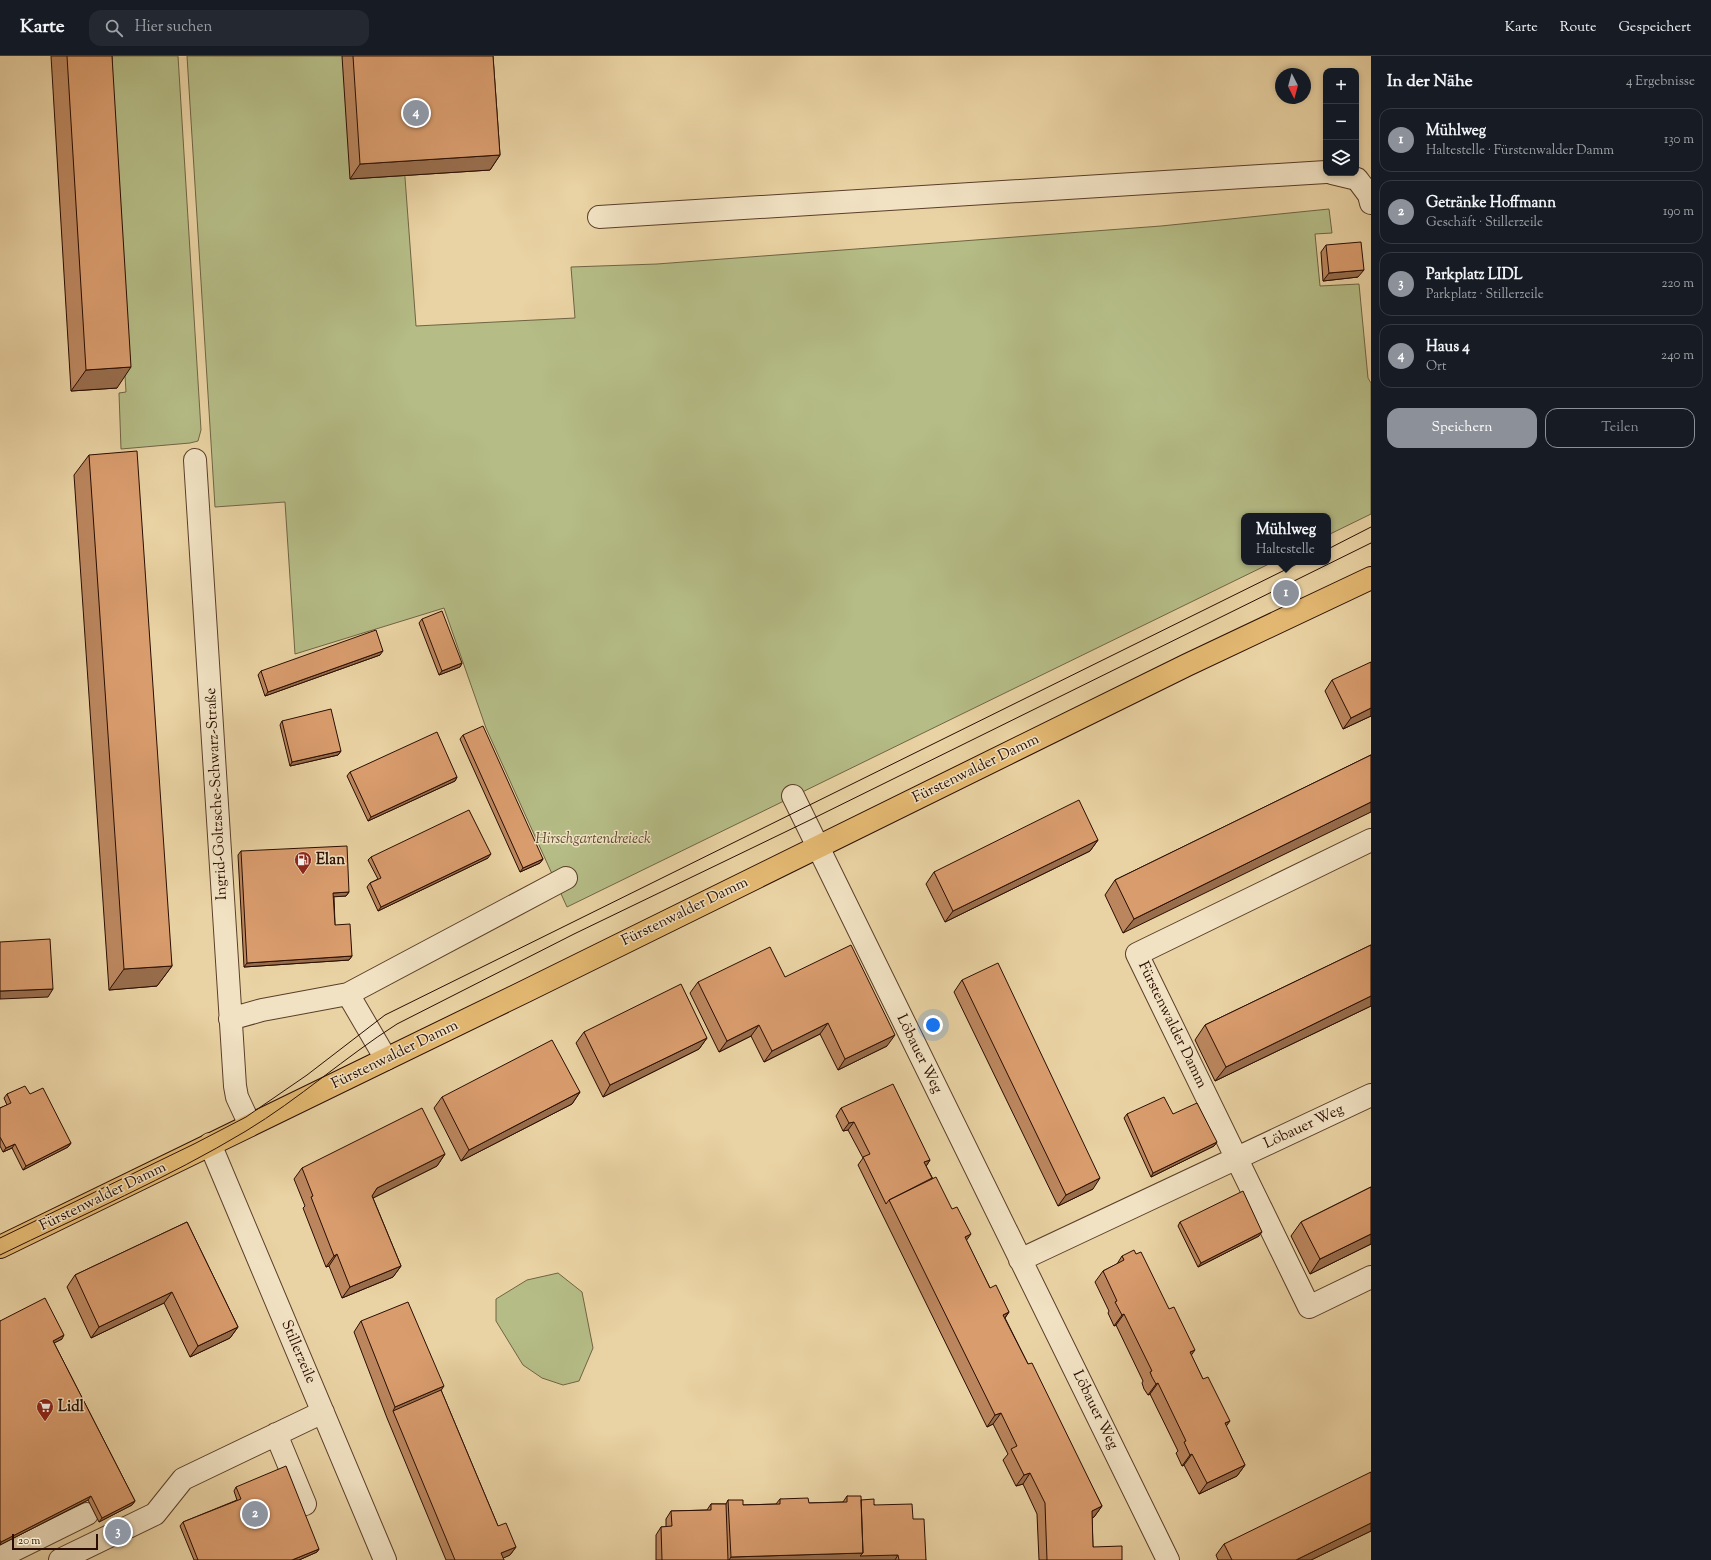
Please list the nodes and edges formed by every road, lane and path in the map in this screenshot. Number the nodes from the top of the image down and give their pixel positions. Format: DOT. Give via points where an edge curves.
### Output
graph roads {
  1 [pos="1323,172"];
  2 [pos="1344,176"];
  3 [pos="1371,203"];
  4 [pos="599,217"];
  5 [pos="195,460"];
  6 [pos="1371,578"];
  7 [pos="794,796"];
  8 [pos="1371,840"];
  9 [pos="818,847"];
  10 [pos="566,878"];
  11 [pos="348,994"];
  12 [pos="230,1019"];
  13 [pos="386,1059"];
  14 [pos="1371,1095"];
  15 [pos="250,1125"];
  16 [pos="210,1144"];
  17 [pos="1236,1158"];
  18 [pos="0,1248"];
  19 [pos="1020,1260"];
  20 [pos="1371,1277"];
  21 [pos="323,1412"];
  22 [pos="276,1434"];
  23 [pos="305,1504"];
  24 [pos="87,1514"];
  25 [pos="0,1557"];
  26 [pos="60,1560"];
  27 [pos="385,1560"];
  28 [pos="1168,1560"];
  1 -- 4 [label="street"];
  2 -- 3 [label="street" via="1357,179 1369,195"];
  5 -- 12 [label="street, Ingrid-Goltzsche-Schwarz-Straße"];
  6 -- 9 [label="main road, Fürstenwalder Damm" via="1187,665"];
  7 -- 9 [label="street, Löbauer Weg"];
  8 -- 17 [label="street, Fürstenwalder Damm" via="1137,954"];
  9 -- 13 [label="main road, Fürstenwalder Damm"];
  9 -- 19 [label="street, Löbauer Weg"];
  10 -- 11 [label="street"];
  11 -- 12 [label="street" via="262,1010"];
  11 -- 13 [label="street"];
  12 -- 15 [label="street, Ingrid-Goltzsche-Schwarz-Straße" via="237,1097"];
  13 -- 15 [label="main road, Fürstenwalder Damm"];
  14 -- 17 [label="street, Löbauer Weg"];
  15 -- 16 [label="main road, Fürstenwalder Damm"];
  16 -- 18 [label="main road, Fürstenwalder Damm"];
  16 -- 21 [label="street, Stillerzeile"];
  17 -- 19 [label="street, Löbauer Weg"];
  17 -- 20 [label="street" via="1309,1307"];
  19 -- 28 [label="street, Löbauer Weg"];
  21 -- 22 [label="street"];
  21 -- 27 [label="street, Stillerzeile"];
  22 -- 23 [label="street"];
  22 -- 26 [label="street" via="183,1479 155,1514"];
  24 -- 25 [label="street"];
}
